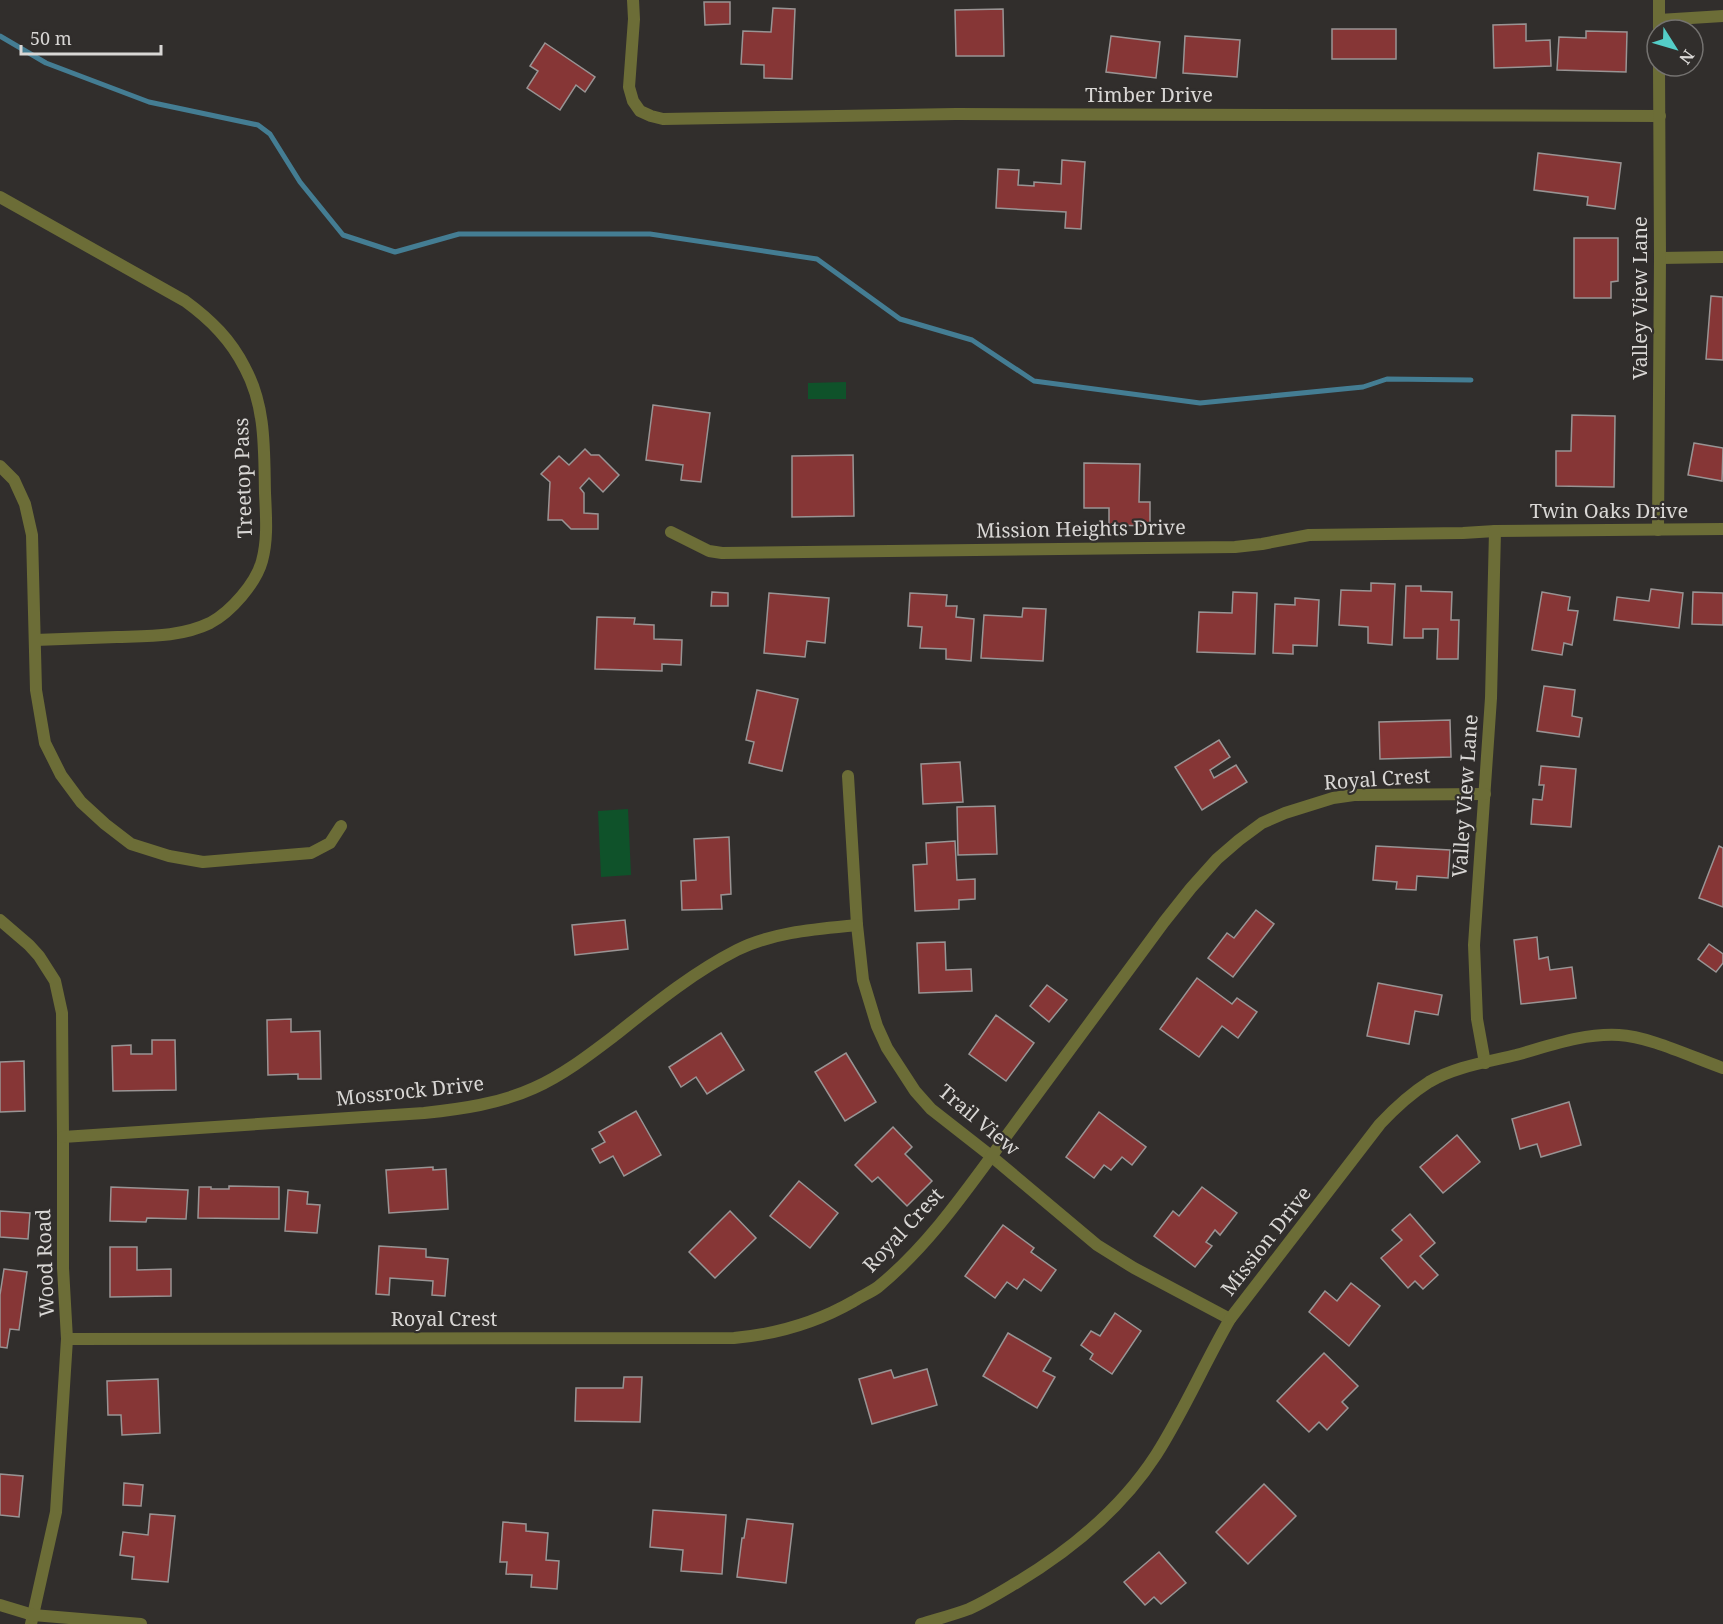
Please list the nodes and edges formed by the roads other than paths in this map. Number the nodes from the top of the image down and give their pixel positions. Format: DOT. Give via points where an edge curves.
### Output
graph roads {
  1 [pos="633,0"];
  2 [pos="1659,0"];
  3 [pos="1723,16"];
  4 [pos="1659,18"];
  5 [pos="1705,19"];
  6 [pos="1659,78"];
  7 [pos="1660,116"];
  8 [pos="0,197"];
  9 [pos="1723,257"];
  10 [pos="1660,258"];
  11 [pos="0,466"];
  12 [pos="1723,529"];
  13 [pos="1658,530"];
  14 [pos="1495,531"];
  15 [pos="671,532"];
  16 [pos="35,640"];
  17 [pos="848,776"];
  18 [pos="1485,794"];
  19 [pos="341,826"];
  20 [pos="0,920"];
  21 [pos="857,925"];
  22 [pos="1485,1063"];
  23 [pos="1723,1068"];
  24 [pos="63,1137"];
  25 [pos="991,1156"];
  26 [pos="1230,1319"];
  27 [pos="67,1339"];
  28 [pos="0,1605"];
  29 [pos="32,1620"];
  30 [pos="141,1624"];
  31 [pos="921,1624"];
  1 -- 7 [label="street, Timber Drive" via="629,87 640,111 663,119 956,114"];
  2 -- 4 [label="street"];
  3 -- 5 [label="street"];
  6 -- 7 [label="street, Valley View Lane"];
  7 -- 10 [label="street, Valley View Lane"];
  8 -- 16 [label="street, Treetop Pass" via="186,301 208,318 246,369 263,427 266,540 262,563 250,586 233,605 212,622 168,635"];
  9 -- 10 [label="street"];
  10 -- 13 [label="street, Valley View Lane"];
  11 -- 16 [label="street" via="14,480 26,504 32,535"];
  12 -- 13 [label="street, Twin Oaks Drive"];
  13 -- 14 [label="street, Twin Oaks Drive"];
  14 -- 15 [label="street, Mission Heights Drive" via="1309,536 1235,547 722,553 709,551"];
  14 -- 18 [label="street, Valley View Lane"];
  16 -- 19 [label="street" via="36,690 45,743 61,775 81,802 130,844 203,862 238,860 311,853 330,843"];
  17 -- 21 [label="street, Trail View"];
  18 -- 22 [label="street, Valley View Lane" via="1474,945 1477,1019"];
  18 -- 25 [label="street, Royal Crest" via="1333,798 1262,823 1217,859 1191,888"];
  20 -- 24 [label="street, Wood Road" via="39,956 55,981 62,1013"];
  21 -- 24 [label="street, Mossrock Drive" via="764,939 738,950 672,991 564,1072 533,1089 495,1102 423,1113"];
  21 -- 25 [label="street, Trail View" via="863,980 887,1048 931,1109"];
  22 -- 23 [label="street, Mission Drive" via="1568,1040 1620,1034"];
  22 -- 26 [label="street, Mission Drive" via="1430,1081 1398,1105"];
  24 -- 27 [label="street, Wood Road"];
  25 -- 26 [label="street, Trail View" via="1112,1255"];
  25 -- 27 [label="street, Royal Crest" via="936,1228 876,1288 814,1321 761,1336"];
  26 -- 31 [label="street, Mission Drive" via="1155,1456 1105,1518 1052,1560 996,1595"];
  27 -- 29 [label="street, Wood Road" via="56,1512"];
  28 -- 29 [label="street"];
  29 -- 30 [label="street"];
}
